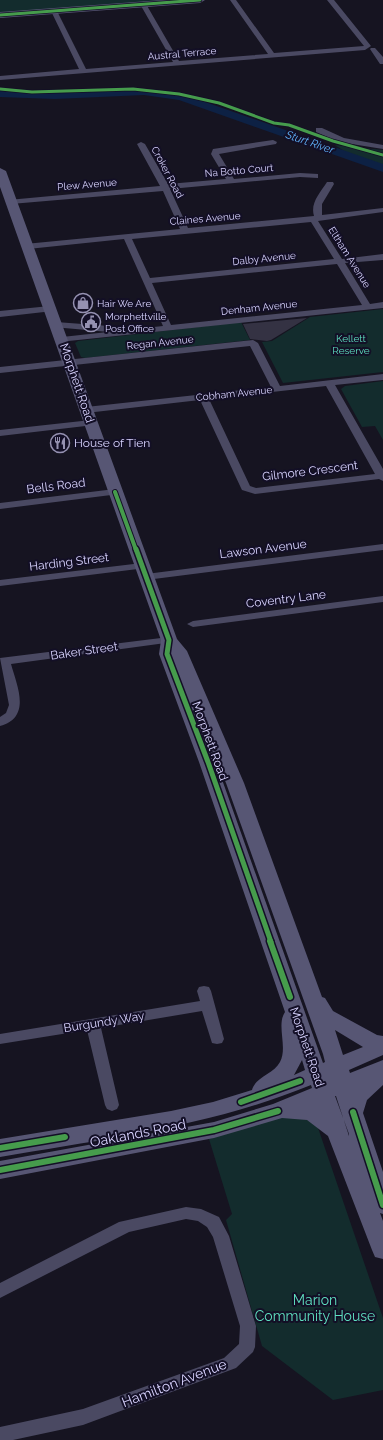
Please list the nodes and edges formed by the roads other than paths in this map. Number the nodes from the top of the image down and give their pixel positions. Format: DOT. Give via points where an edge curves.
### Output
graph roads {
  1 [pos="200,0"];
  2 [pos="233,0"];
  3 [pos="330,0"];
  4 [pos="143,4"];
  5 [pos="54,11"];
  6 [pos="0,15"];
  7 [pos="373,47"];
  8 [pos="272,56"];
  9 [pos="383,62"];
  10 [pos="177,63"];
  11 [pos="83,71"];
  12 [pos="0,78"];
  13 [pos="319,130"];
  14 [pos="273,142"];
  15 [pos="141,144"];
  16 [pos="383,147"];
  17 [pos="0,171"];
  18 [pos="316,176"];
  19 [pos="231,181"];
  20 [pos="330,184"];
  21 [pos="165,188"];
  22 [pos="7,201"];
  23 [pos="383,210"];
  24 [pos="316,218"];
  25 [pos="185,231"];
  26 [pos="127,236"];
  27 [pos="28,246"];
  28 [pos="383,257"];
  29 [pos="340,261"];
  30 [pos="147,281"];
  31 [pos="383,305"];
  32 [pos="368,307"];
  33 [pos="50,308"];
  34 [pos="0,314"];
  35 [pos="56,325"];
  36 [pos="168,328"];
  37 [pos="138,332"];
  38 [pos="62,340"];
  39 [pos="70,363"];
  40 [pos="0,370"];
  41 [pos="383,377"];
  42 [pos="329,383"];
  43 [pos="276,388"];
  44 [pos="204,397"];
  45 [pos="86,410"];
  46 [pos="91,423"];
  47 [pos="0,433"];
  48 [pos="382,477"];
  49 [pos="115,492"];
  50 [pos="0,506"];
  51 [pos="383,547"];
  52 [pos="144,571"];
  53 [pos="0,583"];
  54 [pos="383,600"];
  55 [pos="193,624"];
  56 [pos="169,640"];
  57 [pos="3,662"];
  58 [pos="0,722"];
  59 [pos="307,985"];
  60 [pos="204,992"];
  61 [pos="290,997"];
  62 [pos="207,1006"];
  63 [pos="93,1024"];
  64 [pos="0,1039"];
  65 [pos="217,1039"];
  66 [pos="383,1045"];
  67 [pos="383,1068"];
  68 [pos="317,1074"];
  69 [pos="383,1074"];
  70 [pos="340,1075"];
  71 [pos="323,1093"];
  72 [pos="241,1102"];
  73 [pos="112,1105"];
  74 [pos="278,1111"];
  75 [pos="353,1112"];
  76 [pos="106,1130"];
  77 [pos="338,1134"];
  78 [pos="79,1135"];
  79 [pos="0,1148"];
  80 [pos="107,1151"];
  81 [pos="82,1155"];
  82 [pos="0,1170"];
  83 [pos="383,1205"];
  84 [pos="383,1250"];
  85 [pos="0,1291"];
  86 [pos="0,1435"];
  1 -- 4 [label="main road"];
  2 -- 8 [label="street"];
  3 -- 7 [label="street"];
  4 -- 5 [label="main road"];
  4 -- 10 [label="street"];
  5 -- 6 [label="main road"];
  5 -- 11 [label="street"];
  7 -- 8 [label="street, Austral Terrace"];
  7 -- 9 [label="street"];
  8 -- 10 [label="street, Austral Terrace"];
  10 -- 11 [label="street, Austral Terrace"];
  11 -- 12 [label="street, Austral Terrace"];
  13 -- 16 [label="street" via="342,140"];
  14 -- 19 [label="street" via="216,150 215,154"];
  15 -- 21 [label="street, Croker Road"];
  17 -- 22 [label="main road, Morphett Road"];
  18 -- 19 [label="street, Na Botto Court"];
  19 -- 21 [label="street, Na Botto Court"];
  20 -- 24 [label="street" via="317,204"];
  21 -- 22 [label="street, Plew Avenue"];
  21 -- 25 [label="street, Croker Road"];
  22 -- 27 [label="main road, Morphett Road"];
  23 -- 24 [label="street, Claines Avenue"];
  24 -- 25 [label="street, Claines Avenue"];
  24 -- 29 [label="street, Eltham Avenue"];
  25 -- 26 [label="street, Claines Avenue"];
  26 -- 27 [label="street, Claines Avenue"];
  26 -- 30 [label="street"];
  27 -- 33 [label="main road, Morphett Road"];
  28 -- 29 [label="street, Dalby Avenue"];
  29 -- 30 [label="street, Dalby Avenue"];
  29 -- 32 [label="street, Eltham Avenue"];
  30 -- 36 [label="street"];
  31 -- 32 [label="street, Denham Avenue"];
  32 -- 36 [label="street, Denham Avenue"];
  33 -- 34 [label="street"];
  33 -- 35 [label="main road, Morphett Road"];
  35 -- 37 [label="street, Denham Avenue"];
  35 -- 38 [label="main road, Morphett Road"];
  36 -- 37 [label="street, Denham Avenue"];
  37 -- 38 [label="street, Denham Avenue"];
  38 -- 39 [label="main road, Morphett Road"];
  39 -- 40 [label="street, Regan Avenue"];
  39 -- 43 [label="street, Regan Avenue" via="253,343"];
  39 -- 45 [label="main road, Morphett Road"];
  41 -- 42 [label="street, Cobham Avenue"];
  42 -- 43 [label="street, Cobham Avenue"];
  42 -- 48 [label="street"];
  43 -- 44 [label="street, Cobham Avenue"];
  44 -- 45 [label="street, Cobham Avenue"];
  44 -- 48 [label="street, Gilmore Crescent" via="246,488 255,491"];
  45 -- 46 [label="main road, Morphett Road"];
  46 -- 47 [label="street"];
  46 -- 49 [label="main road, Morphett Road"];
  49 -- 50 [label="street, Bells Road"];
  49 -- 52 [label="main road, Morphett Road"];
  51 -- 52 [label="street, Lawson Avenue"];
  52 -- 53 [label="street, Harding Street"];
  52 -- 56 [label="main road, Morphett Road"];
  54 -- 55 [label="street, Coventry Lane"];
  56 -- 57 [label="street, Baker Street"];
  56 -- 59 [label="main road, Morphett Road" via="179,651 217,738"];
  56 -- 61 [label="main road, Morphett Road" via="167,654 208,762"];
  57 -- 58 [label="street" via="15,705 11,715"];
  59 -- 66 [label="main road" via="326,1016 372,1042"];
  59 -- 70 [label="main road, Morphett Road"];
  60 -- 62 [label="street"];
  61 -- 68 [label="main road, Morphett Road"];
  61 -- 72 [label="main road" via="294,1053 289,1068 270,1084"];
  62 -- 63 [label="street, Burgundy Way"];
  62 -- 65 [label="street"];
  63 -- 64 [label="street, Burgundy Way"];
  63 -- 73 [label="street"];
  66 -- 70 [label="main road, Oaklands Road"];
  67 -- 70 [label="main road, Oaklands Road"];
  68 -- 70 [label="main road, Oaklands Road"];
  68 -- 71 [label="main road, Morphett Road"];
  68 -- 72 [label="main road, Oaklands Road"];
  69 -- 75 [label="main road" via="358,1095"];
  70 -- 71 [label="main road, Oaklands Road"];
  70 -- 75 [label="main road, Morphett Road"];
  71 -- 74 [label="main road, Oaklands Road"];
  71 -- 77 [label="main road, Morphett Road"];
  72 -- 76 [label="main road, Oaklands Road" via="171,1119"];
  74 -- 77 [label="main road, Oaklands Road" via="301,1110 318,1115 325,1118"];
  74 -- 80 [label="main road, Oaklands Road" via="214,1130"];
  75 -- 83 [label="main road, Morphett Road"];
  76 -- 78 [label="main road, Oaklands Road"];
  76 -- 80 [label="main road" via="100,1139"];
  77 -- 84 [label="main road, Morphett Road"];
  78 -- 79 [label="main road, Oaklands Road"];
  78 -- 81 [label="main road" via="88,1142"];
  80 -- 81 [label="main road, Oaklands Road"];
  81 -- 82 [label="main road, Oaklands Road"];
  85 -- 86 [label="street, Hamilton Avenue" via="125,1228 186,1214 201,1215 213,1222 221,1236 248,1326 247,1347 230,1363 83,1417"];
}
